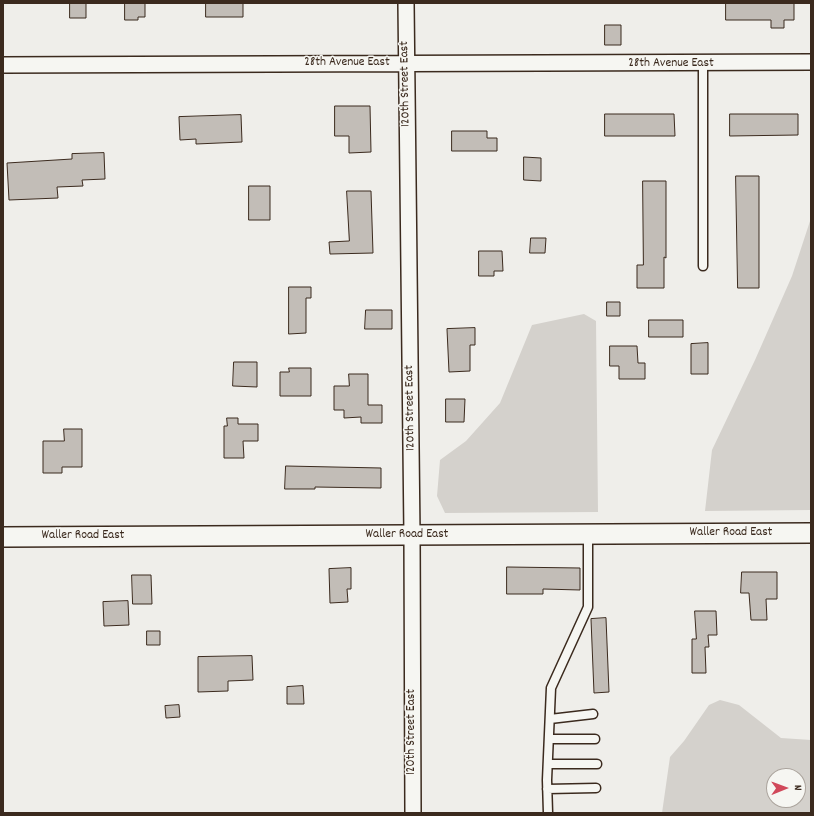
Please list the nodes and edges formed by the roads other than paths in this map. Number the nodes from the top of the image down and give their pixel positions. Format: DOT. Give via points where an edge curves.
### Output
graph roads {
  1 [pos="406,3"];
  2 [pos="811,62"];
  3 [pos="406,63"];
  4 [pos="704,64"];
  5 [pos="3,65"];
  6 [pos="703,266"];
  7 [pos="811,533"];
  8 [pos="588,534"];
  9 [pos="412,535"];
  10 [pos="3,537"];
  11 [pos="593,714"];
  12 [pos="550,718"];
  13 [pos="595,738"];
  14 [pos="549,739"];
  15 [pos="548,764"];
  16 [pos="597,764"];
  17 [pos="596,788"];
  18 [pos="547,789"];
  19 [pos="413,813"];
  20 [pos="548,813"];
  1 -- 3 [label="street, 120th Street East"];
  2 -- 4 [label="street, 28th Avenue East"];
  3 -- 4 [label="street, 28th Avenue East"];
  3 -- 5 [label="street, 28th Avenue East"];
  3 -- 9 [label="street, 120th Street East"];
  4 -- 6 [label="lane"];
  7 -- 8 [label="street, Waller Road East"];
  8 -- 9 [label="street, Waller Road East"];
  8 -- 12 [label="lane" via="588,607 551,688"];
  9 -- 10 [label="street, Waller Road East"];
  9 -- 19 [label="street, 120th Street East"];
  11 -- 12 [label="lane"];
  12 -- 14 [label="lane"];
  13 -- 14 [label="lane"];
  14 -- 15 [label="lane"];
  15 -- 16 [label="lane"];
  15 -- 18 [label="lane"];
  17 -- 18 [label="lane"];
  18 -- 20 [label="lane"];
}
